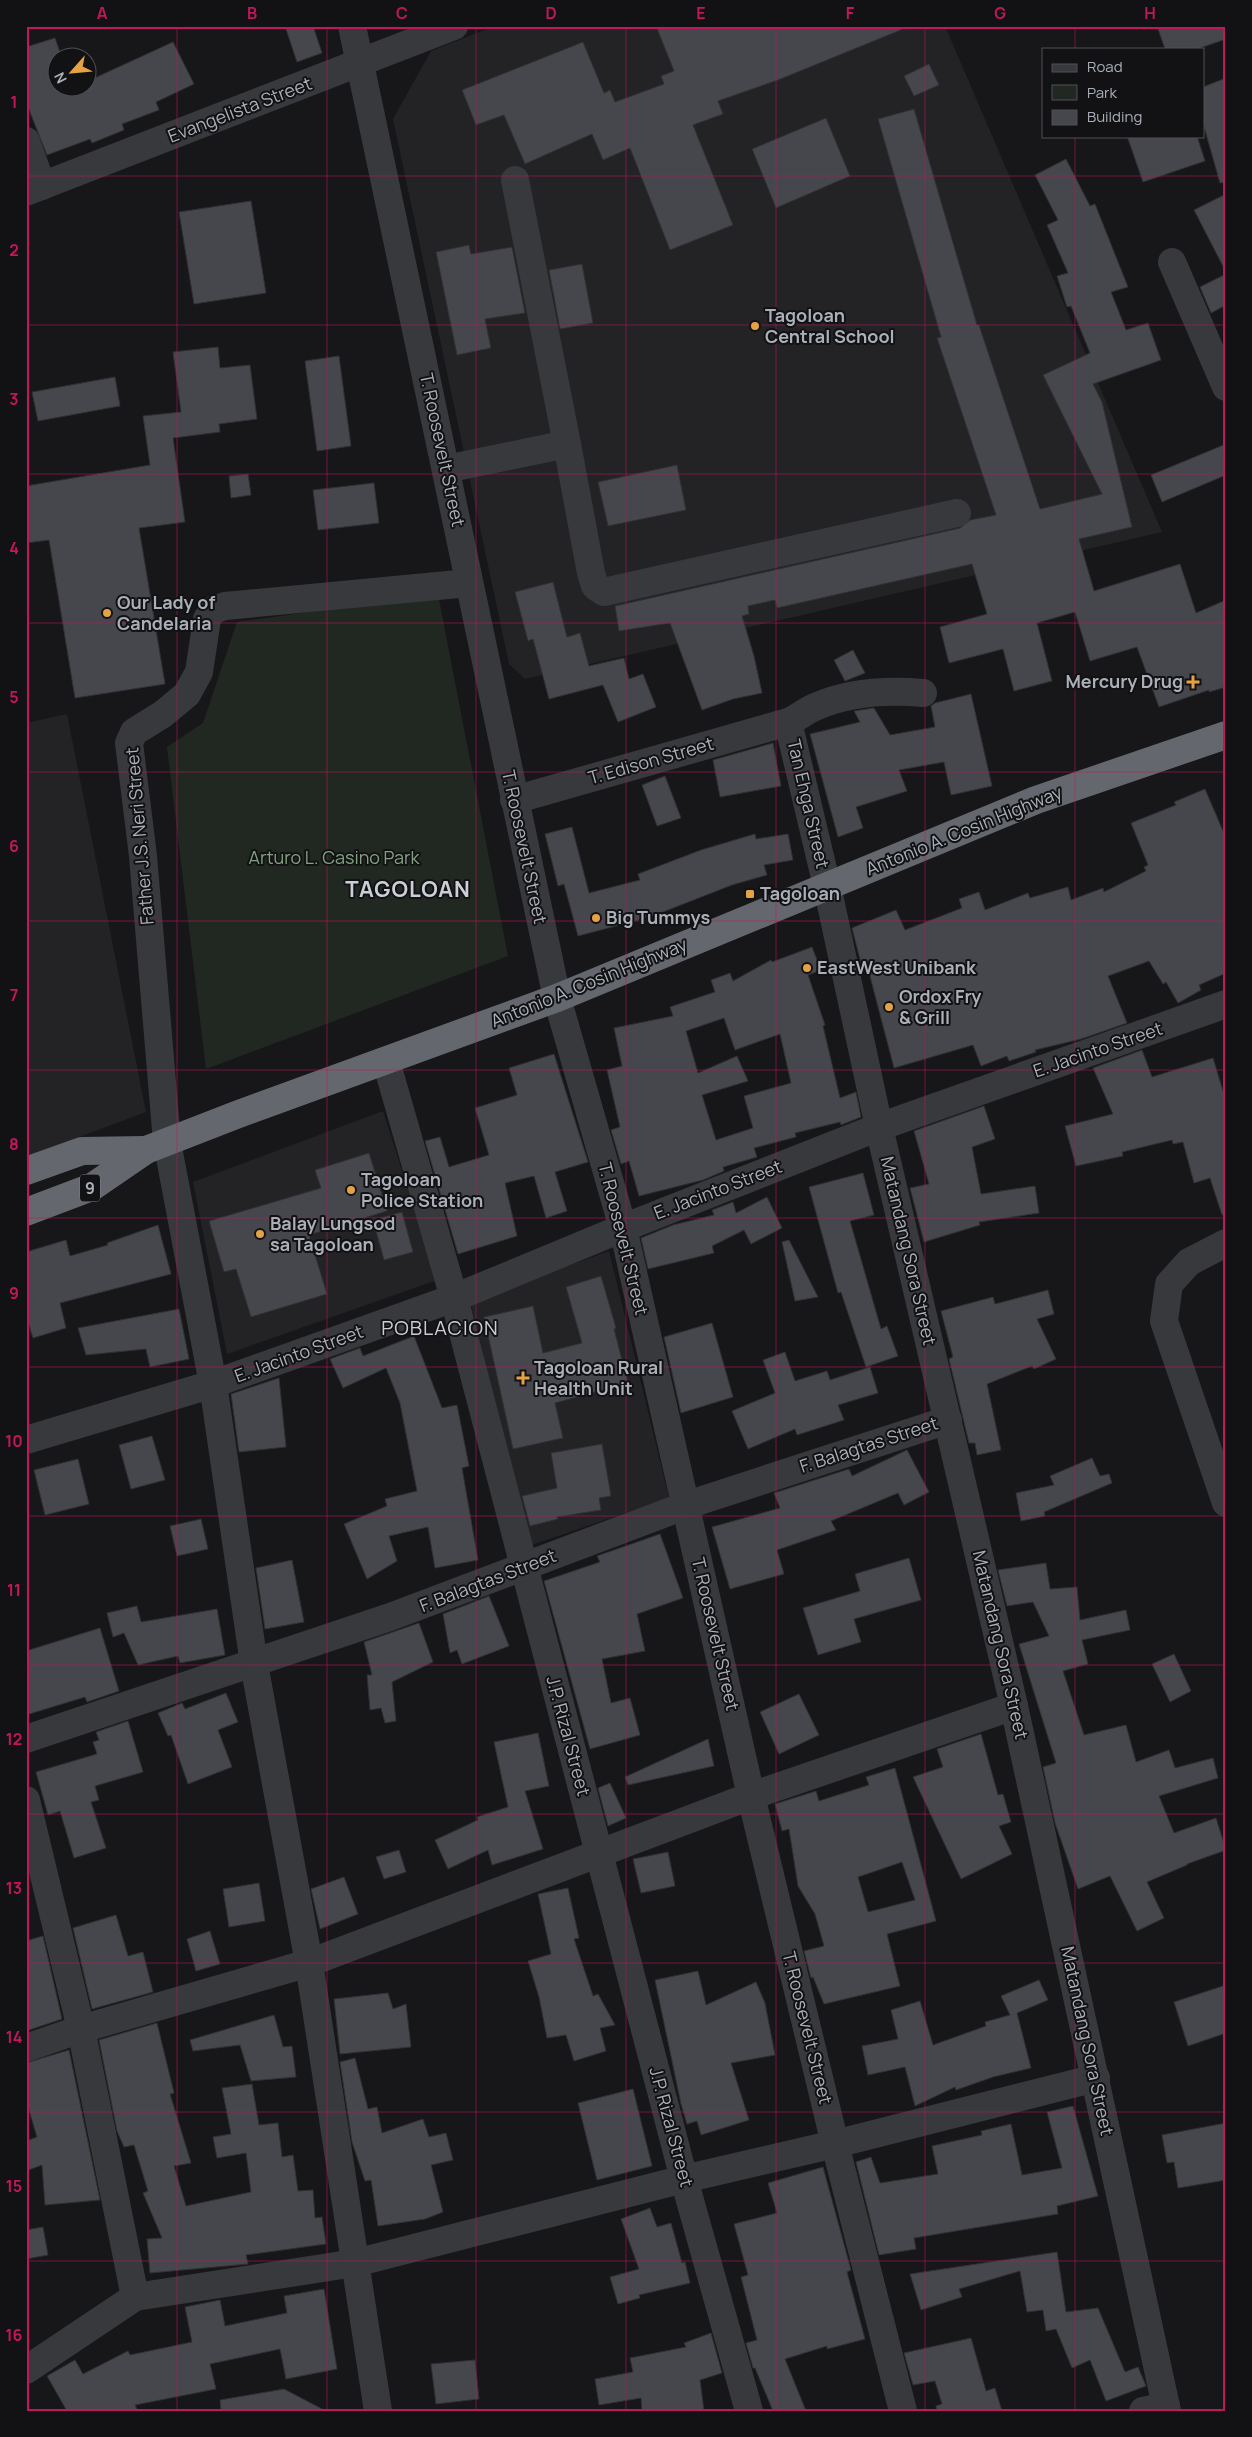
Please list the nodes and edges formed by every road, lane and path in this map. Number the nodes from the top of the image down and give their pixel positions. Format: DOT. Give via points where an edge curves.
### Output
graph roads {
  1 [pos="352,26"];
  2 [pos="454,26"];
  3 [pos="361,64"];
  4 [pos="26,141"];
  5 [pos="515,180"];
  6 [pos="34,189"];
  7 [pos="1172,262"];
  8 [pos="1226,388"];
  9 [pos="566,444"];
  10 [pos="446,469"];
  11 [pos="957,513"];
  12 [pos="469,583"];
  13 [pos="923,693"];
  14 [pos="788,722"];
  15 [pos="1226,735"];
  16 [pos="514,800"];
  17 [pos="827,886"];
  18 [pos="557,998"];
  19 [pos="1225,1008"];
  20 [pos="386,1061"];
  21 [pos="879,1127"];
  22 [pos="156,1146"];
  23 [pos="26,1171"];
  24 [pos="26,1212"];
  25 [pos="623,1228"];
  26 [pos="1226,1243"];
  27 [pos="454,1298"];
  28 [pos="213,1384"];
  29 [pos="948,1420"];
  30 [pos="26,1440"];
  31 [pos="1226,1503"];
  32 [pos="686,1505"];
  33 [pos="524,1567"];
  34 [pos="254,1664"];
  35 [pos="1014,1706"];
  36 [pos="26,1739"];
  37 [pos="751,1796"];
  38 [pos="26,1800"];
  39 [pos="599,1852"];
  40 [pos="309,1963"];
  41 [pos="81,2029"];
  42 [pos="26,2048"];
  43 [pos="1096,2078"];
  44 [pos="835,2144"];
  45 [pos="684,2178"];
  46 [pos="355,2263"];
  47 [pos="135,2296"];
  48 [pos="26,2370"];
  49 [pos="1158,2409"];
  50 [pos="378,2411"];
  51 [pos="749,2411"];
  52 [pos="903,2411"];
  1 -- 3 [label="street, T. Roosevelt Street"];
  2 -- 3 [label="street, Evangelista Street"];
  3 -- 6 [label="street, Evangelista Street"];
  3 -- 10 [label="street, T. Roosevelt Street"];
  4 -- 6 [label="street"];
  5 -- 9 [label="street"];
  7 -- 8 [label="street"];
  9 -- 10 [label="street"];
  9 -- 11 [label="street" via="591,573 595,586 604,592"];
  10 -- 12 [label="street, T. Roosevelt Street"];
  12 -- 16 [label="street, T. Roosevelt Street"];
  12 -- 22 [label="street, Father J.S. Neri Street" via="224,606 212,610 207,619 199,672 187,694 134,732 129,743 143,856"];
  13 -- 14 [label="street, T. Edison Street" via="888,690 831,700"];
  14 -- 16 [label="street, T. Edison Street"];
  14 -- 17 [label="street, Tan Ehga Street"];
  15 -- 17 [label="highway, Antonio A. Cosin Highway / 9" via="1036,800"];
  16 -- 18 [label="street, T. Roosevelt Street"];
  17 -- 18 [label="highway, Antonio A. Cosin Highway / 9"];
  17 -- 21 [label="street, Matandang Sora Street"];
  18 -- 20 [label="highway, Antonio A. Cosin Highway / 9"];
  18 -- 25 [label="street, T. Roosevelt Street"];
  19 -- 21 [label="street, E. Jacinto Street"];
  20 -- 22 [label="highway, Antonio A. Cosin Highway / 9"];
  20 -- 27 [label="street, J.P. Rizal Street"];
  21 -- 25 [label="street, E. Jacinto Street"];
  21 -- 29 [label="street, Matandang Sora Street"];
  22 -- 23 [label="highway, Antonio A. Cosin Highway / 9" via="82,1151"];
  22 -- 24 [label="highway, Antonio A. Cosin Highway / 9" via="92,1187"];
  22 -- 28 [label="street"];
  25 -- 27 [label="street, E. Jacinto Street"];
  25 -- 32 [label="street, T. Roosevelt Street"];
  26 -- 31 [label="street" via="1188,1262 1169,1284 1164,1321"];
  27 -- 28 [label="street, E. Jacinto Street"];
  27 -- 33 [label="street, J.P. Rizal Street"];
  28 -- 30 [label="street, E. Jacinto Street"];
  28 -- 34 [label="street"];
  29 -- 32 [label="street, F. Balagtas Street"];
  29 -- 35 [label="street, Matandang Sora Street"];
  32 -- 33 [label="street, F. Balagtas Street"];
  32 -- 37 [label="street, T. Roosevelt Street"];
  33 -- 34 [label="street, F. Balagtas Street"];
  33 -- 39 [label="street, J.P. Rizal Street"];
  34 -- 36 [label="street, F. Balagtas Street"];
  34 -- 40 [label="street"];
  35 -- 37 [label="street"];
  35 -- 43 [label="street, Matandang Sora Street"];
  37 -- 39 [label="street"];
  37 -- 44 [label="street, T. Roosevelt Street"];
  38 -- 41 [label="street"];
  39 -- 40 [label="street"];
  39 -- 45 [label="street, J.P. Rizal Street"];
  40 -- 41 [label="street"];
  40 -- 46 [label="street"];
  41 -- 42 [label="street"];
  41 -- 47 [label="street"];
  43 -- 44 [label="street"];
  43 -- 49 [label="street, Matandang Sora Street"];
  44 -- 45 [label="street"];
  44 -- 52 [label="street, T. Roosevelt Street"];
  45 -- 46 [label="street"];
  45 -- 51 [label="street, J.P. Rizal Street"];
  46 -- 47 [label="street"];
  46 -- 50 [label="street"];
  47 -- 48 [label="street"];
}
